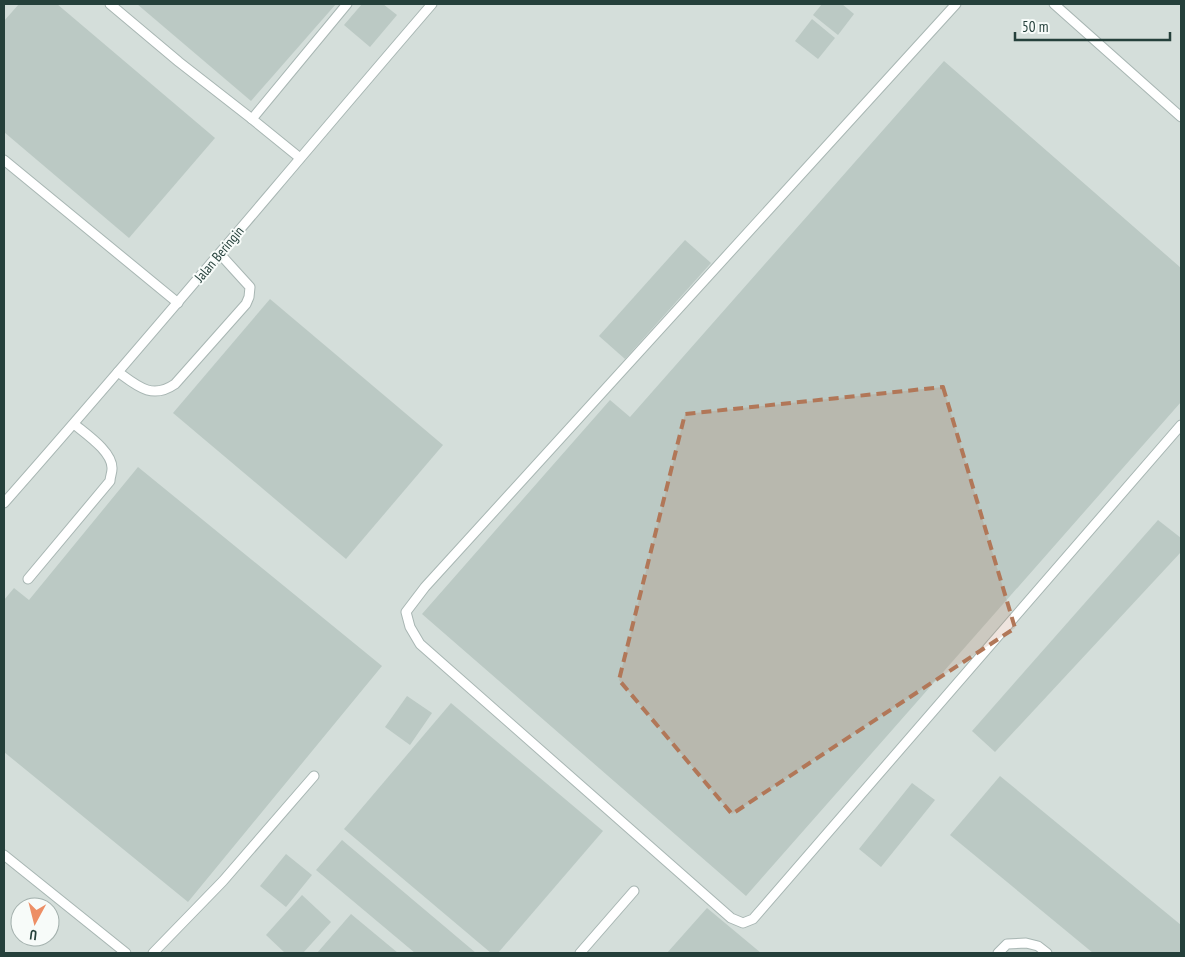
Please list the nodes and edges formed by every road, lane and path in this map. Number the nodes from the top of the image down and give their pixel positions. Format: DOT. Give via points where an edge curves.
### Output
graph roads {
  1 [pos="347,4"];
  2 [pos="432,4"];
  3 [pos="956,4"];
  4 [pos="1054,4"];
  5 [pos="115,5"];
  6 [pos="1181,117"];
  7 [pos="252,119"];
  8 [pos="300,158"];
  9 [pos="4,160"];
  10 [pos="220,254"];
  11 [pos="178,302"];
  12 [pos="118,372"];
  13 [pos="74,424"];
  14 [pos="1181,425"];
  15 [pos="4,502"];
  16 [pos="28,579"];
  17 [pos="314,776"];
  18 [pos="4,855"];
  19 [pos="634,891"];
  20 [pos="126,953"];
  21 [pos="153,953"];
  22 [pos="580,953"];
  23 [pos="998,953"];
  24 [pos="1047,953"];
  1 -- 7 [label="lane"];
  2 -- 8 [label="lane, Jalan Beringin"];
  3 -- 14 [label="lane" via="425,587 406,612 410,627 420,644 731,918 743,923 753,919"];
  4 -- 6 [label="lane"];
  5 -- 7 [label="lane" via="179,62"];
  7 -- 8 [label="lane"];
  8 -- 10 [label="lane, Jalan Beringin"];
  9 -- 11 [label="lane"];
  10 -- 11 [label="lane, Jalan Beringin"];
  10 -- 12 [label="lane" via="250,287 246,304 175,384 166,390 154,392 139,388"];
  11 -- 12 [label="lane, Jalan Beringin"];
  12 -- 13 [label="lane, Jalan Beringin"];
  13 -- 15 [label="lane, Jalan Beringin"];
  13 -- 16 [label="lane" via="108,456 112,468 110,481"];
  17 -- 21 [label="lane" via="223,881"];
  18 -- 20 [label="lane"];
  19 -- 22 [label="lane"];
  23 -- 24 [label="lane" via="1007,944 1026,943"];
}
